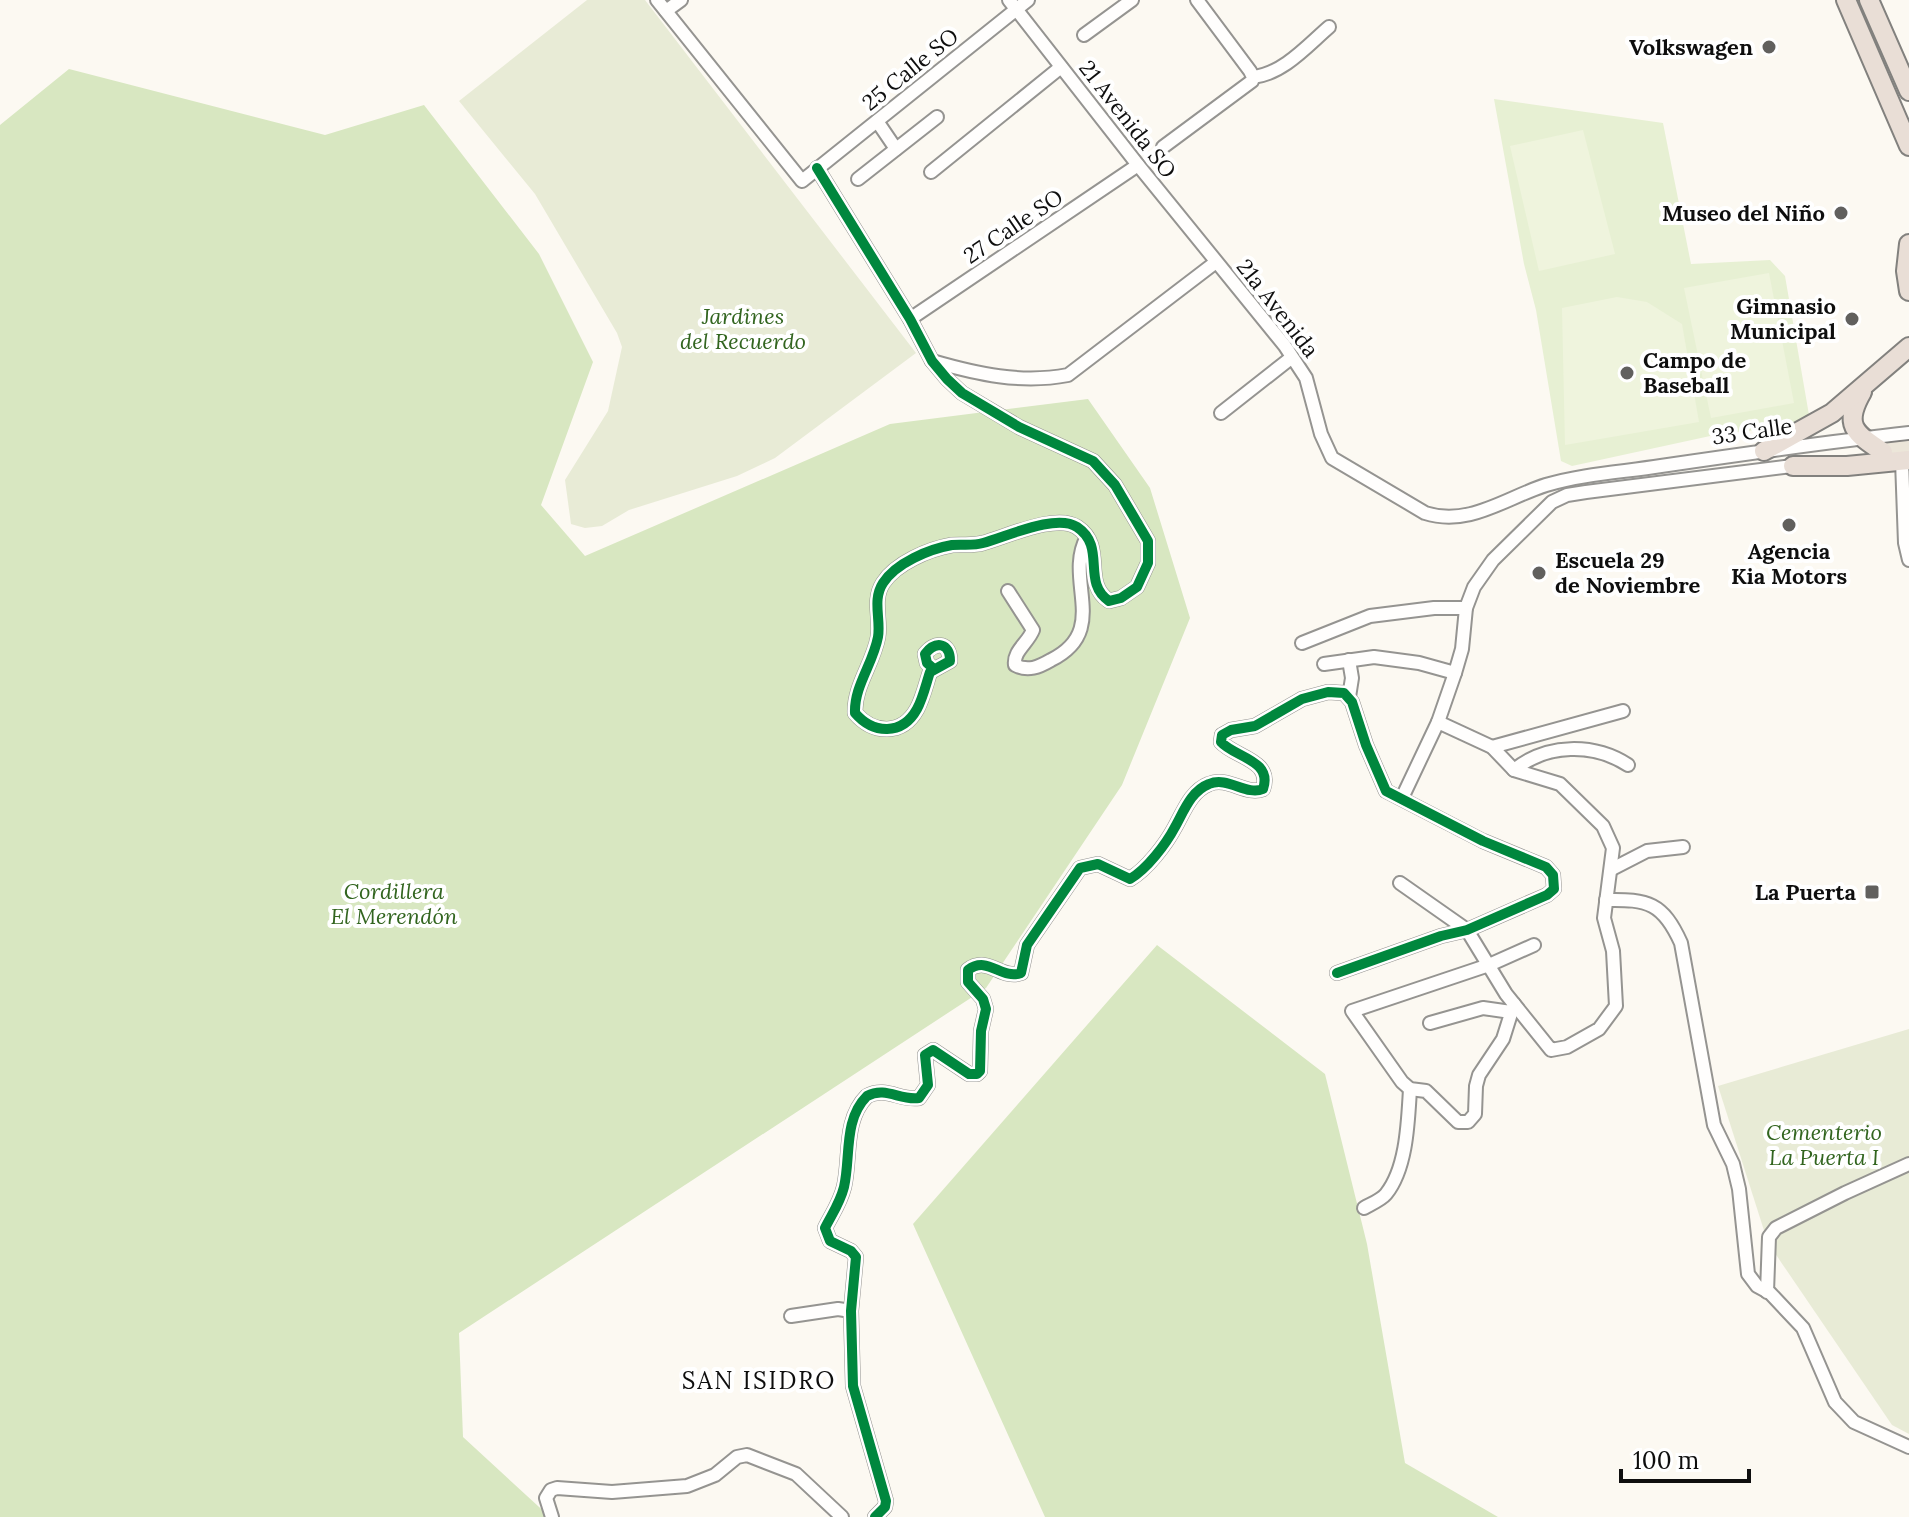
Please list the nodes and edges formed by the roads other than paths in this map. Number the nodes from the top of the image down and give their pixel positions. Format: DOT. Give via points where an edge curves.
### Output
graph roads {
  1 [pos="657,0"];
  2 [pos="681,0"];
  3 [pos="1028,0"];
  4 [pos="1132,0"];
  5 [pos="1197,0"];
  6 [pos="1846,0"];
  7 [pos="1869,0"];
  8 [pos="1013,4"];
  9 [pos="666,11"];
  10 [pos="1329,27"];
  11 [pos="1084,35"];
  12 [pos="1061,67"];
  13 [pos="1251,74"];
  14 [pos="1909,91"];
  15 [pos="937,117"];
  16 [pos="874,123"];
  17 [pos="893,146"];
  18 [pos="1909,146"];
  19 [pos="1163,147"];
  20 [pos="1138,165"];
  21 [pos="817,168"];
  22 [pos="931,172"];
  23 [pos="858,179"];
  24 [pos="1909,244"];
  25 [pos="1216,262"];
  26 [pos="1909,291"];
  27 [pos="910,319"];
  28 [pos="1909,347"];
  29 [pos="1291,358"];
  30 [pos="1909,358"];
  31 [pos="932,361"];
  32 [pos="1866,385"];
  33 [pos="1221,413"];
  34 [pos="1909,433"];
  35 [pos="1862,438"];
  36 [pos="1764,451"];
  37 [pos="1883,452"];
  38 [pos="1732,455"];
  39 [pos="1907,457"];
  40 [pos="1793,466"];
  41 [pos="1602,475"];
  42 [pos="1735,475"];
  43 [pos="1529,491"];
  44 [pos="1604,491"];
  45 [pos="1425,513"];
  46 [pos="1537,515"];
  47 [pos="1087,537"];
  48 [pos="1909,560"];
  49 [pos="1008,591"];
  50 [pos="1466,608"];
  51 [pos="1302,643"];
  52 [pos="1349,660"];
  53 [pos="1324,664"];
  54 [pos="934,669"];
  55 [pos="1455,673"];
  56 [pos="1349,697"];
  57 [pos="1623,711"];
  58 [pos="1438,722"];
  59 [pos="1492,747"];
  60 [pos="1628,765"];
  61 [pos="1514,770"];
  62 [pos="1402,798"];
  63 [pos="1683,847"];
  64 [pos="1612,869"];
  65 [pos="1400,883"];
  66 [pos="1606,900"];
  67 [pos="1467,930"];
  68 [pos="1534,945"];
  69 [pos="1489,965"];
  70 [pos="1337,973"];
  71 [pos="1512,1008"];
  72 [pos="1430,1023"];
  73 [pos="1410,1089"];
  74 [pos="1909,1164"];
  75 [pos="1364,1208"];
  76 [pos="1767,1292"];
  77 [pos="851,1311"];
  78 [pos="791,1316"];
  79 [pos="1909,1447"];
  80 [pos="552,1517"];
  81 [pos="842,1517"];
  82 [pos="875,1517"];
  1 -- 9 [label="street"];
  2 -- 9 [label="street"];
  3 -- 8 [label="street, 25 Calle SO"];
  4 -- 11 [label="street"];
  5 -- 13 [label="street"];
  6 -- 18 [label="highway"];
  7 -- 14 [label="highway"];
  8 -- 12 [label="street, 21 Avenida SO"];
  8 -- 16 [label="street, 25 Calle SO"];
  9 -- 21 [label="street" via="802,181"];
  10 -- 13 [label="street" via="1272,71"];
  12 -- 20 [label="street, 21 Avenida SO"];
  12 -- 22 [label="street"];
  13 -- 19 [label="street" via="1252,81"];
  15 -- 17 [label="street"];
  16 -- 17 [label="street"];
  16 -- 21 [label="street, 25 Calle SO"];
  17 -- 23 [label="street"];
  20 -- 25 [label="street, 21 Avenida SO"];
  20 -- 27 [label="street, 27 Calle SO"];
  21 -- 27 [label="street"];
  24 -- 26 [label="highway"];
  25 -- 29 [label="street, 21a Avenida"];
  25 -- 31 [label="street" via="1068,375 999,378"];
  27 -- 31 [label="street"];
  28 -- 32 [label="highway"];
  29 -- 33 [label="street"];
  29 -- 45 [label="street, 21a Avenida" via="1306,378 1332,458"];
  30 -- 32 [label="highway"];
  31 -- 47 [label="street" via="962,393 1093,461 1115,485 1148,541 1148,563 1137,587 1109,601 1100,594"];
  32 -- 35 [label="highway" via="1852,414 1852,425"];
  32 -- 36 [label="highway" via="1817,423"];
  34 -- 35 [label="street, 33 Calle"];
  35 -- 36 [label="street, 33 Calle"];
  35 -- 37 [label="highway"];
  36 -- 38 [label="street, 33 Calle"];
  37 -- 39 [label="main road, 33 Calle"];
  37 -- 40 [label="street, 33 Calle"];
  38 -- 41 [label="street, 33 Calle"];
  38 -- 42 [label="street"];
  39 -- 40 [label="highway" via="1861,466"];
  39 -- 48 [label="street"];
  40 -- 42 [label="street, 33 Calle"];
  41 -- 43 [label="street, 33 Calle"];
  41 -- 44 [label="street"];
  42 -- 44 [label="street, 33 Calle"];
  43 -- 45 [label="street, 33 Calle" via="1460,518"];
  43 -- 46 [label="street"];
  44 -- 46 [label="street, 33 Calle" via="1567,495"];
  46 -- 50 [label="street, 33 Calle" via="1493,560"];
  47 -- 49 [label="street" via="1079,557 1082,630 1056,658 1036,668 1015,665 1017,652 1033,630"];
  47 -- 54 [label="street" via="1065,521 979,544 949,546 896,568 882,585 876,609 878,635 854,699 855,713 878,729 904,725"];
  50 -- 51 [label="street" via="1370,616"];
  50 -- 55 [label="street"];
  52 -- 53 [label="street"];
  52 -- 55 [label="street" via="1388,658"];
  52 -- 56 [label="street"];
  55 -- 58 [label="street"];
  56 -- 62 [label="street" via="1381,783"];
  56 -- 77 [label="street" via="1336,691 1302,699 1255,726 1225,733 1224,746 1259,767 1266,779 1263,789 1221,782 1200,788 1174,830 1134,877 1098,864 1075,873 1027,945 1021,973 1008,975 986,964 968,970 968,982 986,1009 977,1074 933,1050 925,1055 928,1085 919,1098 873,1093 861,1102 852,1126 844,1188 825,1232 856,1257"];
  57 -- 59 [label="street"];
  58 -- 59 [label="street"];
  58 -- 62 [label="street"];
  59 -- 61 [label="street"];
  60 -- 61 [label="street" via="1615,756 1570,748"];
  61 -- 64 [label="street" via="1560,784 1590,812 1613,848"];
  62 -- 67 [label="street" via="1483,841 1536,861 1553,875 1554,889 1547,895"];
  63 -- 64 [label="street" via="1647,851"];
  64 -- 66 [label="street"];
  65 -- 67 [label="street"];
  66 -- 71 [label="street" via="1616,1006 1599,1029 1551,1050"];
  66 -- 76 [label="street" via="1639,899 1662,912 1681,943 1714,1125 1739,1189 1748,1274"];
  67 -- 69 [label="street"];
  67 -- 70 [label="street"];
  68 -- 69 [label="street"];
  69 -- 71 [label="street"];
  69 -- 73 [label="street" via="1352,1011"];
  71 -- 72 [label="street" via="1483,1008"];
  71 -- 73 [label="street" via="1503,1039 1479,1075 1475,1114 1468,1122 1458,1122 1426,1091"];
  73 -- 75 [label="street" via="1397,1171 1385,1195"];
  74 -- 76 [label="street" via="1776,1228 1769,1237"];
  76 -- 79 [label="street" via="1803,1328 1835,1402 1854,1422"];
  77 -- 78 [label="street"];
  77 -- 82 [label="street" via="853,1386 886,1501"];
  80 -- 81 [label="street" via="546,1498 557,1488 612,1492 687,1486 747,1455 796,1474"];
}
